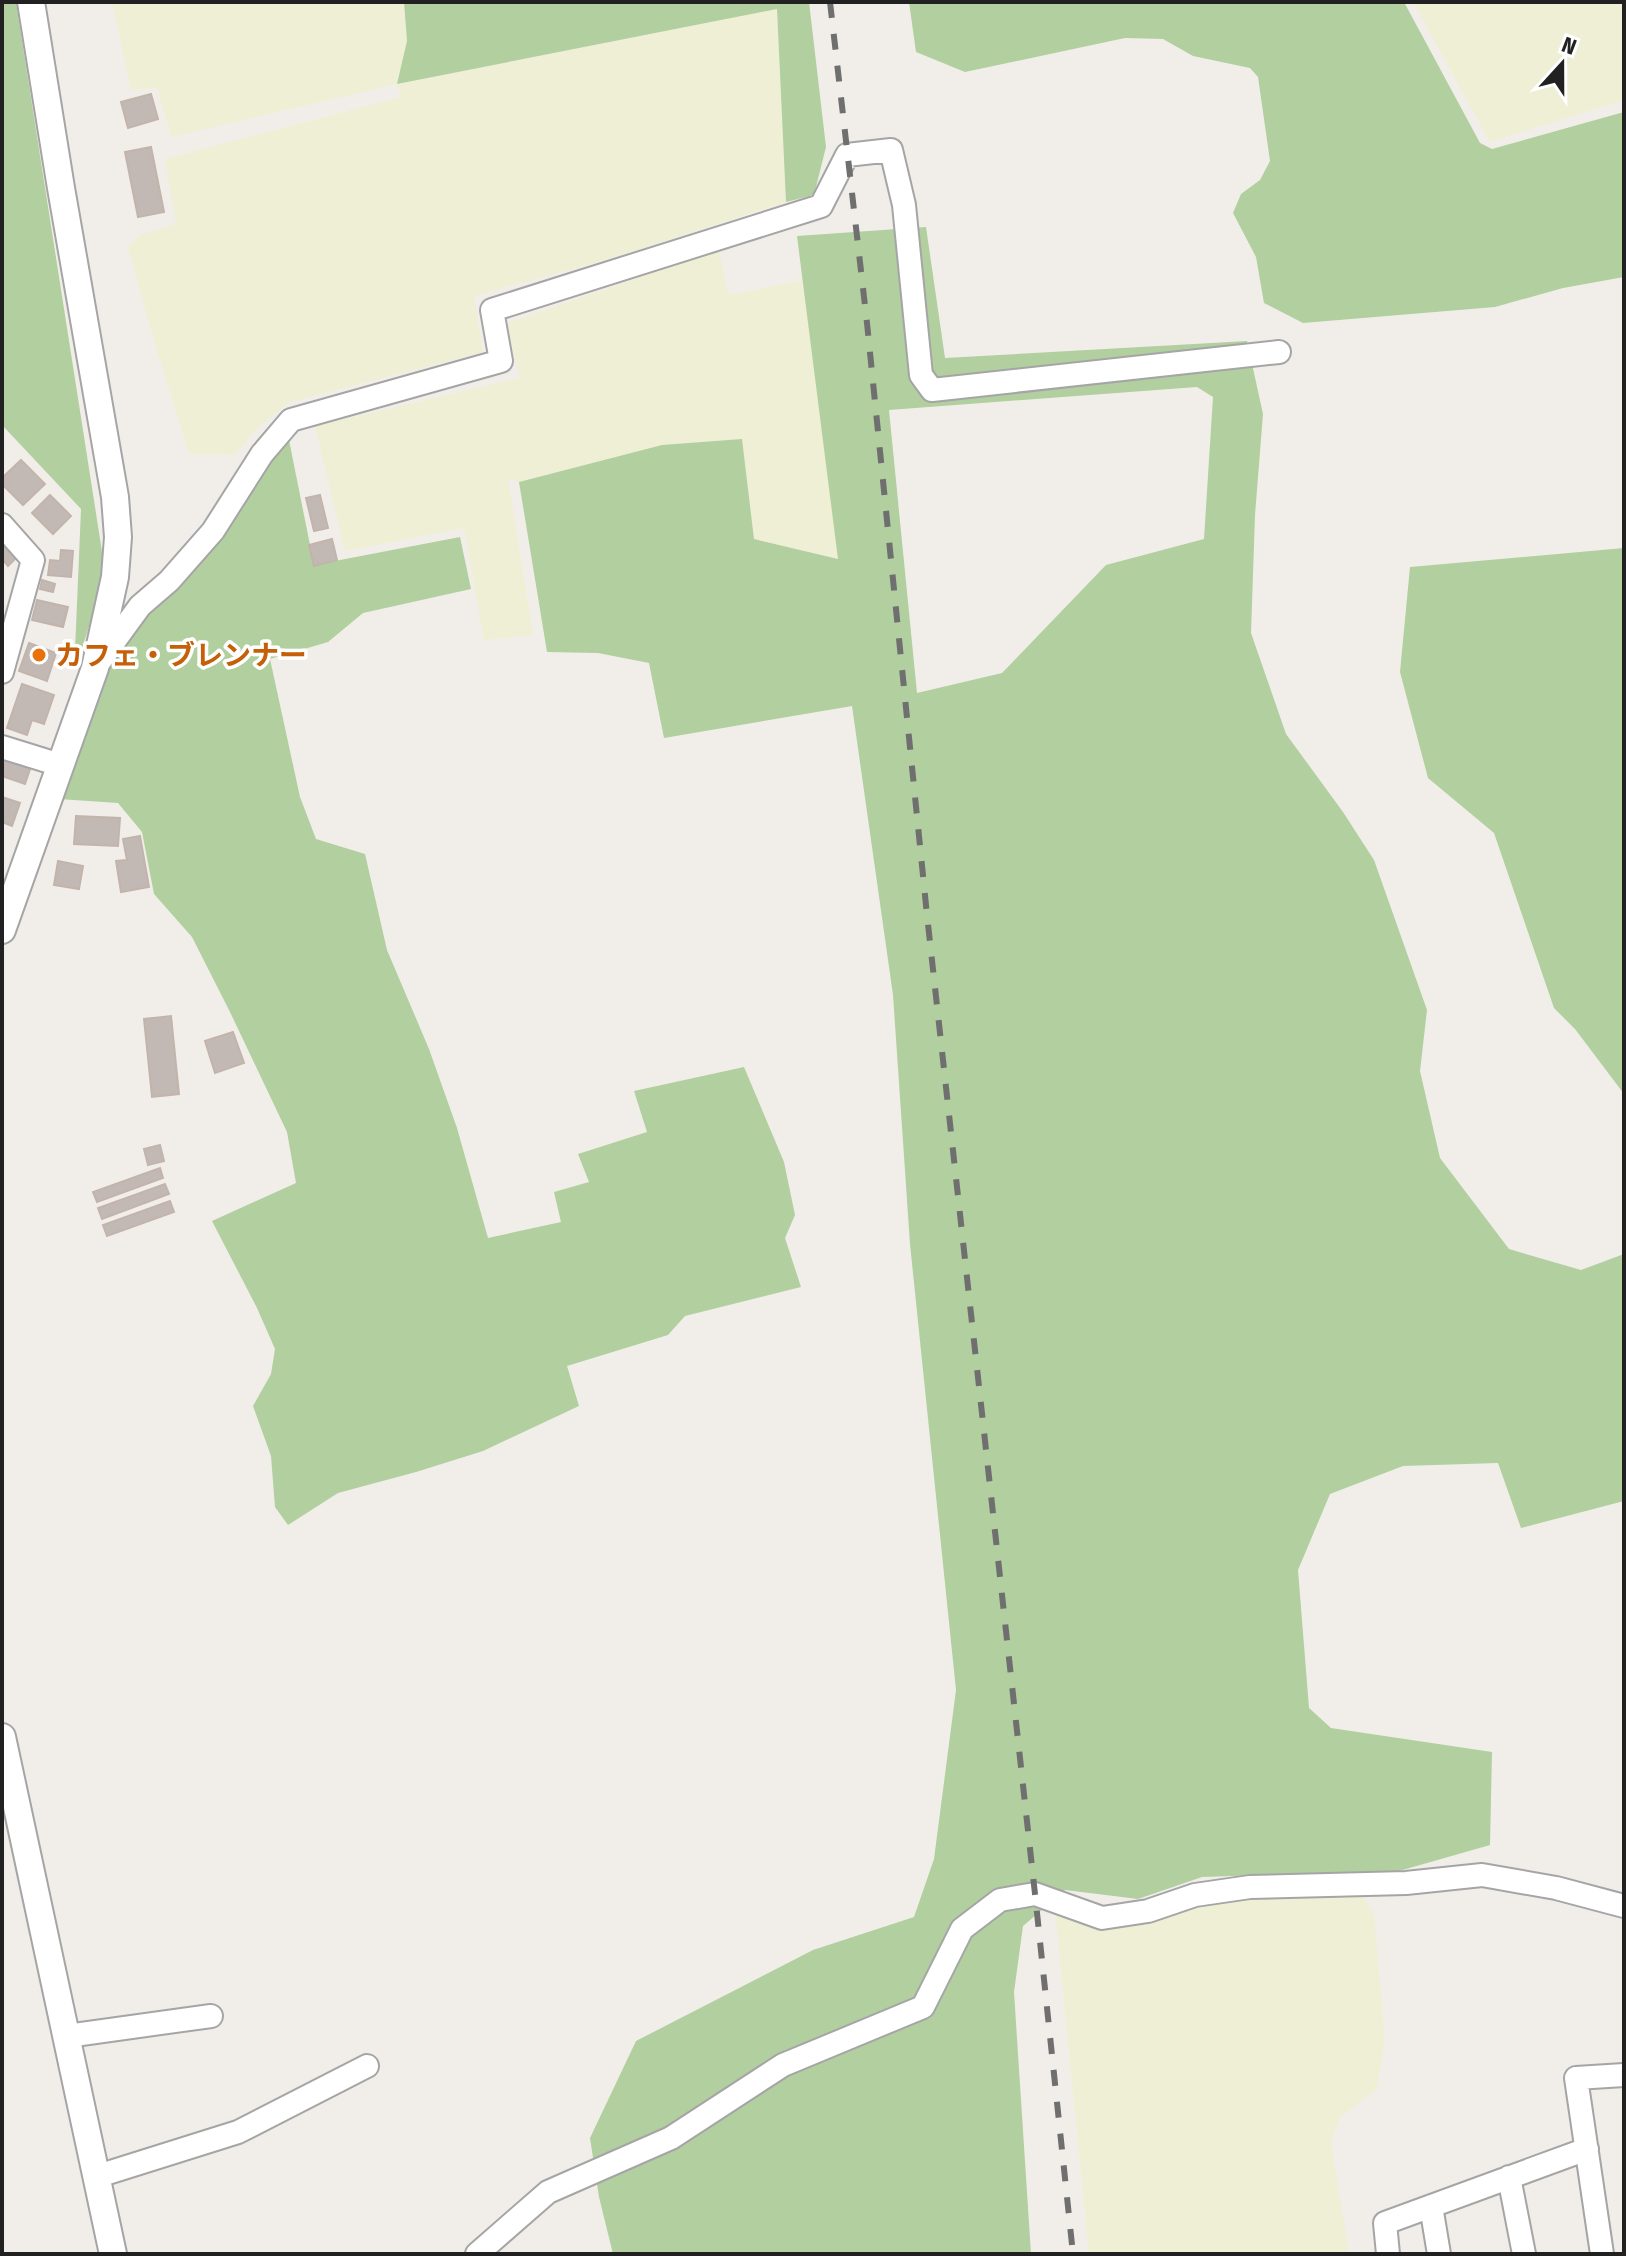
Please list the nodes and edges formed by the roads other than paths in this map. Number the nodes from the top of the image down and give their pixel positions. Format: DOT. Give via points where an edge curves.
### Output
graph roads {
  1 [pos="31,2"];
  2 [pos="1279,352"];
  3 [pos="2,525"];
  4 [pos="8,631"];
  5 [pos="95,668"];
  6 [pos="2,672"];
  7 [pos="2,747"];
  8 [pos="60,765"];
  9 [pos="2,930"];
  10 [pos="2,1737"];
  11 [pos="1624,1906"];
  12 [pos="211,2016"];
  13 [pos="67,2036"];
  14 [pos="367,2066"];
  15 [pos="1624,2075"];
  16 [pos="1587,2149"];
  17 [pos="98,2176"];
  18 [pos="1509,2177"];
  19 [pos="1431,2206"];
  20 [pos="113,2254"];
  21 [pos="477,2254"];
  22 [pos="1388,2254"];
  23 [pos="1439,2254"];
  24 [pos="1524,2254"];
  25 [pos="1602,2254"];
  1 -- 5 [label="street" via="115,497 115,577"];
  2 -- 5 [label="street" via="932,390 921,375 904,205 891,150 847,155 821,206 492,310 501,361 291,420 262,454 213,531 140,606"];
  3 -- 4 [label="street" via="33,560"];
  4 -- 6 [label="street"];
  5 -- 8 [label="street"];
  7 -- 8 [label="street"];
  8 -- 9 [label="street"];
  10 -- 13 [label="street"];
  11 -- 21 [label="street" via="1482,1875 1406,1883 1250,1887 1102,1918 1035,1894 1000,1900 962,1929 923,2007 783,2065 671,2138 548,2192"];
  12 -- 13 [label="street"];
  13 -- 17 [label="street"];
  14 -- 17 [label="street" via="238,2132"];
  15 -- 16 [label="street" via="1576,2078"];
  16 -- 18 [label="street"];
  16 -- 25 [label="street"];
  17 -- 20 [label="street"];
  18 -- 19 [label="street"];
  18 -- 24 [label="street"];
  19 -- 22 [label="street" via="1385,2223"];
  19 -- 23 [label="street"];
}
